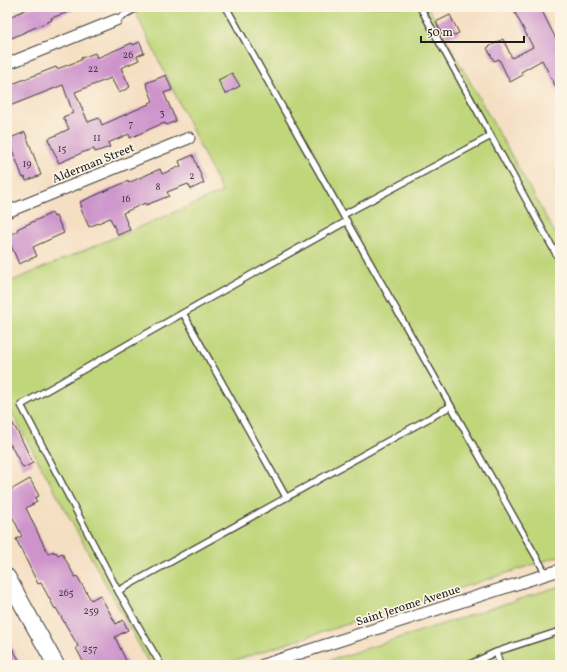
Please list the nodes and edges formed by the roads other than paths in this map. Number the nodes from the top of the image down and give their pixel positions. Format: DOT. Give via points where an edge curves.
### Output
graph roads {
  1 [pos="138,7"];
  2 [pos="226,7"];
  3 [pos="420,7"];
  4 [pos="116,20"];
  5 [pos="7,64"];
  6 [pos="492,136"];
  7 [pos="189,138"];
  8 [pos="7,212"];
  9 [pos="344,215"];
  10 [pos="347,221"];
  11 [pos="560,261"];
  12 [pos="183,313"];
  13 [pos="451,406"];
  14 [pos="286,497"];
  15 [pos="560,570"];
  16 [pos="546,574"];
  17 [pos="7,577"];
  18 [pos="118,590"];
  19 [pos="560,630"];
  20 [pos="496,652"];
  21 [pos="56,665"];
  22 [pos="160,665"];
  23 [pos="263,665"];
  24 [pos="468,665"];
  25 [pos="500,665"];
  1 -- 4 [label="lane"];
  2 -- 9 [label="lane"];
  3 -- 6 [label="lane"];
  4 -- 5 [label="street"];
  6 -- 9 [label="lane"];
  6 -- 11 [label="lane"];
  7 -- 8 [label="street, Alderman Street"];
  9 -- 10 [label="lane"];
  10 -- 12 [label="lane"];
  10 -- 13 [label="lane"];
  12 -- 14 [label="lane"];
  12 -- 18 [label="lane" via="21,405"];
  13 -- 14 [label="lane"];
  13 -- 16 [label="lane"];
  14 -- 18 [label="lane"];
  15 -- 16 [label="street, Saint Jerome Avenue"];
  16 -- 23 [label="street, Saint Jerome Avenue"];
  17 -- 21 [label="street"];
  18 -- 22 [label="lane"];
  19 -- 20 [label="lane"];
  20 -- 24 [label="lane"];
  20 -- 25 [label="lane"];
}
